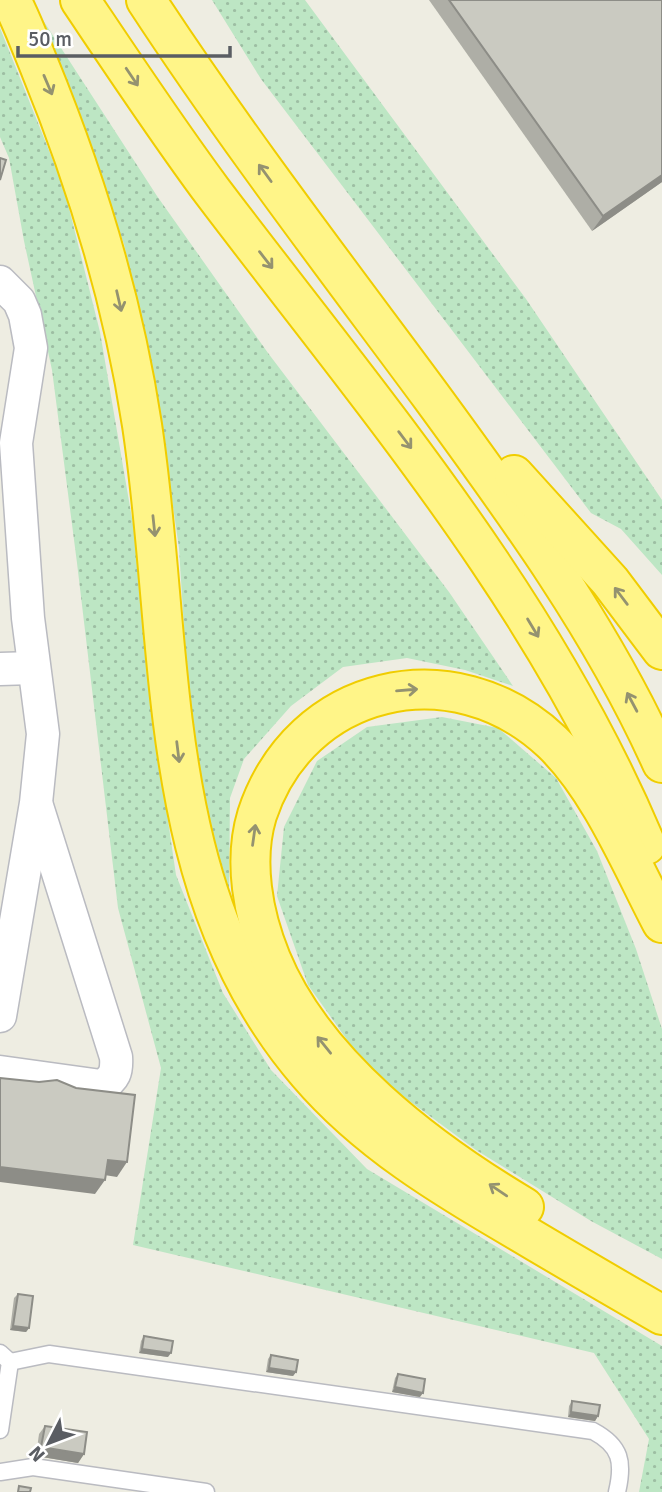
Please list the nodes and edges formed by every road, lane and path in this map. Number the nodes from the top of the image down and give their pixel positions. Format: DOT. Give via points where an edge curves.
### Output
graph roads {
  1 [pos="11,0"];
  2 [pos="80,0"];
  3 [pos="146,0"];
  4 [pos="0,282"];
  5 [pos="379,326"];
  6 [pos="662,650"];
  7 [pos="33,668"];
  8 [pos="0,669"];
  9 [pos="662,763"];
  10 [pos="36,803"];
  11 [pos="662,882"];
  12 [pos="662,923"];
  13 [pos="0,1016"];
  14 [pos="0,1072"];
  15 [pos="662,1287"];
  16 [pos="662,1315"];
  17 [pos="5,1357"];
  18 [pos="2,1399"];
  19 [pos="0,1430"];
  20 [pos="0,1472"];
  21 [pos="206,1492"];
  22 [pos="617,1492"];
  1 -- 16 [label="highway, one-way" via="77,162 120,308 150,476 185,805 224,940 258,1005 302,1065 373,1136 464,1200"];
  2 -- 11 [label="highway, one-way" via="211,189 468,527 579,708 623,792"];
  5 -- 3 [label="highway, one-way"];
  4 -- 7 [label="street" via="19,301 31,348 16,443"];
  6 -- 5 [label="highway, one-way" via="610,581"];
  9 -- 5 [label="highway, one-way" via="620,679 527,529"];
  7 -- 8 [label="street"];
  7 -- 10 [label="street" via="43,734"];
  10 -- 13 [label="street"];
  10 -- 14 [label="street" via="117,1068 101,1086"];
  15 -- 12 [label="highway, one-way" via="519,1204 450,1157 384,1107 334,1058 293,999 264,940 251,877 256,817 295,747 347,707 401,690 477,696 519,716 570,762"];
  17 -- 18 [label="lane"];
  17 -- 22 [label="lane" via="48,1354 593,1431 610,1440 621,1460"];
  18 -- 19 [label="lane"];
  20 -- 21 [label="lane" via="33,1467"];
}
